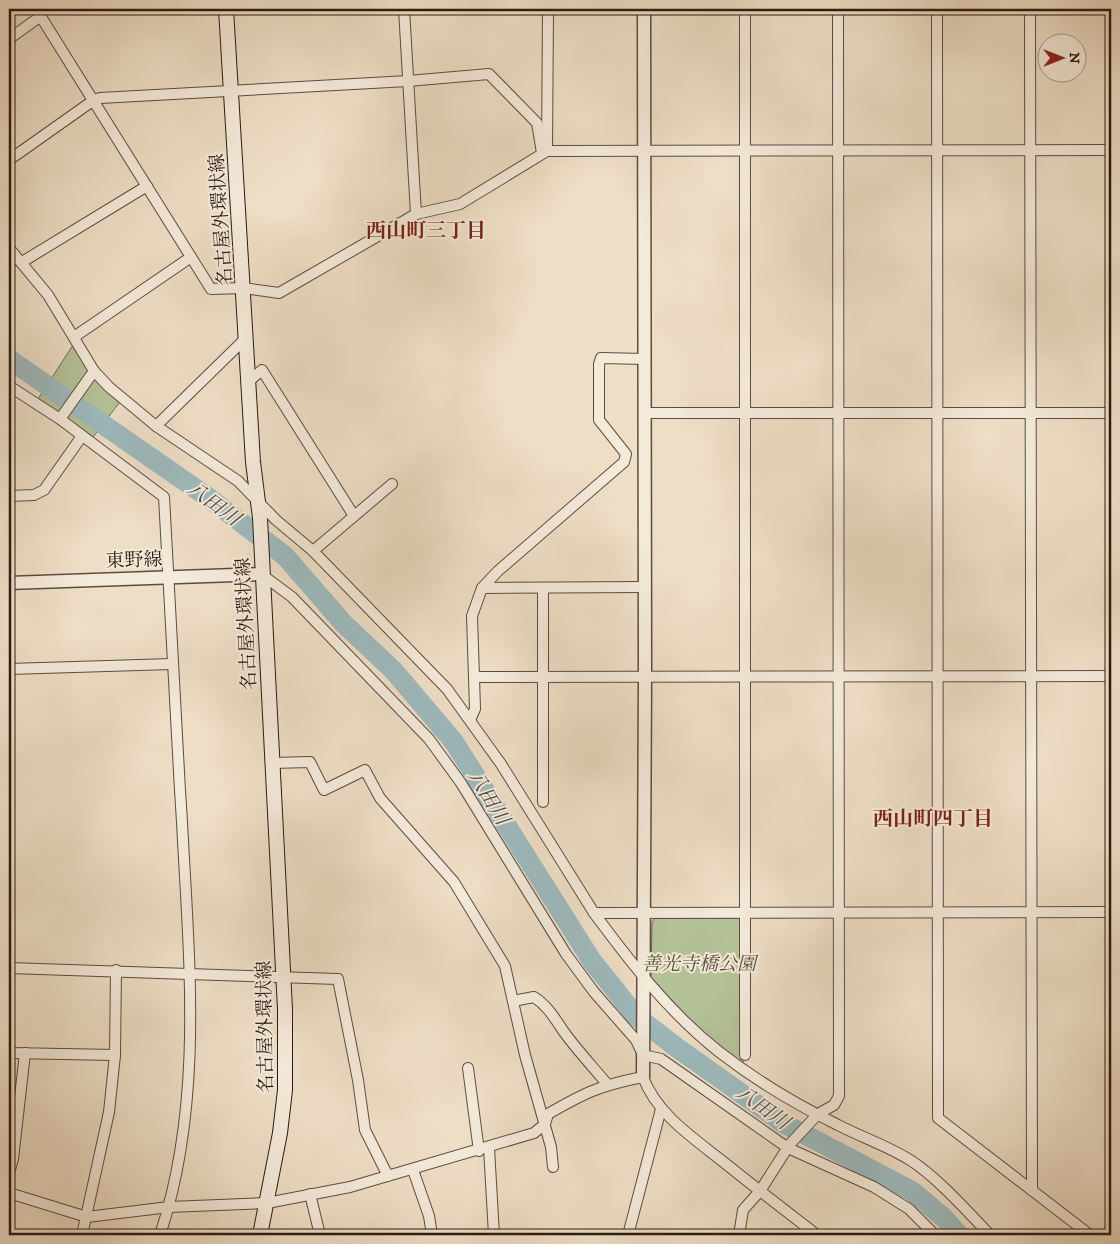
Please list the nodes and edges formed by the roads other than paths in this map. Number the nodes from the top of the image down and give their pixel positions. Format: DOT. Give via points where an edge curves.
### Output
graph roads {
  1 [pos="226,9"];
  2 [pos="404,9"];
  3 [pos="548,9"];
  4 [pos="644,9"];
  5 [pos="746,9"];
  6 [pos="838,9"];
  7 [pos="937,9"];
  8 [pos="1030,9"];
  9 [pos="39,12"];
  10 [pos="9,39"];
  11 [pos="408,81"];
  12 [pos="231,90"];
  13 [pos="94,100"];
  14 [pos="938,150"];
  15 [pos="1030,150"];
  16 [pos="1111,150"];
  17 [pos="644,151"];
  18 [pos="746,151"];
  19 [pos="838,151"];
  20 [pos="544,152"];
  21 [pos="9,160"];
  22 [pos="147,186"];
  23 [pos="416,214"];
  24 [pos="10,253"];
  25 [pos="191,257"];
  26 [pos="22,262"];
  27 [pos="243,288"];
  28 [pos="74,337"];
  29 [pos="246,338"];
  30 [pos="645,359"];
  31 [pos="94,372"];
  32 [pos="249,381"];
  33 [pos="9,386"];
  34 [pos="746,412"];
  35 [pos="838,412"];
  36 [pos="1030,412"];
  37 [pos="645,413"];
  38 [pos="938,413"];
  39 [pos="1111,413"];
  40 [pos="61,417"];
  41 [pos="156,426"];
  42 [pos="82,436"];
  43 [pos="392,484"];
  44 [pos="9,496"];
  45 [pos="257,501"];
  46 [pos="354,516"];
  47 [pos="313,551"];
  48 [pos="261,568"];
  49 [pos="168,577"];
  50 [pos="9,583"];
  51 [pos="645,587"];
  52 [pos="482,588"];
  53 [pos="543,588"];
  54 [pos="172,664"];
  55 [pos="9,669"];
  56 [pos="543,676"];
  57 [pos="645,676"];
  58 [pos="746,676"];
  59 [pos="839,676"];
  60 [pos="938,676"];
  61 [pos="1031,676"];
  62 [pos="1111,676"];
  63 [pos="474,677"];
  64 [pos="470,720"];
  65 [pos="272,763"];
  66 [pos="543,802"];
  67 [pos="1111,912"];
  68 [pos="644,913"];
  69 [pos="837,913"];
  70 [pos="937,913"];
  71 [pos="1031,913"];
  72 [pos="594,914"];
  73 [pos="745,914"];
  74 [pos="9,968"];
  75 [pos="116,970"];
  76 [pos="190,973"];
  77 [pos="283,978"];
  78 [pos="643,979"];
  79 [pos="513,1001"];
  80 [pos="9,1053"];
  81 [pos="25,1053"];
  82 [pos="643,1054"];
  83 [pos="115,1055"];
  84 [pos="745,1055"];
  85 [pos="468,1068"];
  86 [pos="642,1077"];
  87 [pos="607,1084"];
  88 [pos="661,1109"];
  89 [pos="817,1115"];
  90 [pos="545,1124"];
  91 [pos="789,1146"];
  92 [pos="484,1149"];
  93 [pos="554,1167"];
  94 [pos="412,1170"];
  95 [pos="9,1173"];
  96 [pos="388,1176"];
  97 [pos="1032,1190"];
  98 [pos="760,1191"];
  99 [pos="9,1192"];
  100 [pos="310,1194"];
  101 [pos="267,1203"];
  102 [pos="169,1207"];
  103 [pos="87,1217"];
  104 [pos="82,1235"];
  105 [pos="160,1235"];
  106 [pos="260,1235"];
  107 [pos="320,1235"];
  108 [pos="432,1235"];
  109 [pos="494,1235"];
  110 [pos="628,1235"];
  111 [pos="739,1235"];
  112 [pos="817,1235"];
  113 [pos="936,1235"];
  114 [pos="990,1235"];
  115 [pos="1090,1235"];
  1 -- 12 [label="main road, 名古屋外環状線"];
  2 -- 11 [label="street"];
  3 -- 20 [label="street"];
  4 -- 17 [label="street"];
  5 -- 18 [label="street"];
  6 -- 19 [label="street"];
  7 -- 14 [label="street"];
  8 -- 15 [label="street"];
  9 -- 10 [label="street"];
  9 -- 13 [label="street"];
  11 -- 12 [label="street"];
  11 -- 20 [label="street" via="489,74 537,123"];
  11 -- 23 [label="street"];
  12 -- 13 [label="street"];
  12 -- 27 [label="main road, 名古屋外環状線"];
  13 -- 21 [label="street"];
  13 -- 22 [label="street"];
  14 -- 15 [label="street"];
  14 -- 19 [label="street"];
  14 -- 38 [label="street"];
  15 -- 16 [label="street"];
  15 -- 36 [label="street"];
  17 -- 18 [label="street"];
  17 -- 20 [label="street"];
  17 -- 30 [label="street"];
  18 -- 19 [label="street"];
  18 -- 34 [label="street"];
  19 -- 35 [label="street"];
  20 -- 23 [label="street" via="460,204"];
  22 -- 25 [label="street"];
  22 -- 26 [label="street"];
  23 -- 27 [label="street" via="279,292"];
  24 -- 26 [label="street"];
  25 -- 27 [label="street" via="210,289"];
  25 -- 28 [label="street"];
  26 -- 28 [label="street"];
  27 -- 29 [label="main road, 名古屋外環状線"];
  28 -- 31 [label="street"];
  29 -- 32 [label="main road, 名古屋外環状線"];
  29 -- 41 [label="street"];
  30 -- 37 [label="street"];
  30 -- 52 [label="street" via="601,358 599,364 599,420 626,454 624,462"];
  31 -- 40 [label="street"];
  31 -- 41 [label="street"];
  32 -- 45 [label="main road, 名古屋外環状線"];
  32 -- 46 [label="street" via="262,370"];
  33 -- 40 [label="street"];
  34 -- 35 [label="street"];
  34 -- 37 [label="street"];
  34 -- 58 [label="street"];
  35 -- 38 [label="street"];
  35 -- 59 [label="street"];
  36 -- 38 [label="street"];
  36 -- 39 [label="street"];
  36 -- 61 [label="street"];
  37 -- 51 [label="street"];
  38 -- 60 [label="street"];
  40 -- 42 [label="street"];
  41 -- 45 [label="street" via="238,481"];
  42 -- 44 [label="street" via="44,490 34,495"];
  42 -- 49 [label="street" via="164,497"];
  43 -- 46 [label="street"];
  45 -- 47 [label="street"];
  45 -- 48 [label="main road, 名古屋外環状線"];
  46 -- 47 [label="street"];
  47 -- 64 [label="street" via="446,689"];
  48 -- 49 [label="street, 東野線"];
  48 -- 65 [label="main road, 名古屋外環状線"];
  48 -- 82 [label="street" via="429,740 461,783 566,954 636,1040"];
  49 -- 50 [label="street, 東野線"];
  49 -- 54 [label="street"];
  51 -- 53 [label="street"];
  51 -- 57 [label="street"];
  52 -- 53 [label="street"];
  52 -- 63 [label="street" via="472,616"];
  53 -- 56 [label="street"];
  54 -- 55 [label="street"];
  54 -- 76 [label="street"];
  56 -- 57 [label="street"];
  56 -- 63 [label="street"];
  56 -- 66 [label="street"];
  57 -- 58 [label="street"];
  57 -- 68 [label="street"];
  58 -- 59 [label="street"];
  58 -- 73 [label="street"];
  59 -- 60 [label="street"];
  59 -- 69 [label="street"];
  60 -- 61 [label="street"];
  60 -- 70 [label="street"];
  61 -- 62 [label="street"];
  61 -- 71 [label="street"];
  63 -- 64 [label="street" via="475,710"];
  64 -- 72 [label="street"];
  65 -- 77 [label="main road, 名古屋外環状線"];
  65 -- 79 [label="street" via="310,762 324,790 365,770 380,798 454,882 505,966"];
  67 -- 71 [label="street"];
  68 -- 72 [label="street"];
  68 -- 73 [label="street"];
  68 -- 78 [label="street"];
  69 -- 70 [label="street"];
  69 -- 73 [label="street"];
  69 -- 89 [label="street" via="839,1096 834,1106"];
  70 -- 71 [label="street"];
  70 -- 97 [label="street" via="938,1118"];
  71 -- 97 [label="street"];
  72 -- 78 [label="street"];
  73 -- 84 [label="street"];
  74 -- 75 [label="street"];
  75 -- 76 [label="street"];
  75 -- 83 [label="street"];
  76 -- 77 [label="street"];
  76 -- 102 [label="street" via="191,1055 183,1130"];
  77 -- 96 [label="street" via="338,979 365,1130"];
  77 -- 101 [label="main road, 名古屋外環状線" via="287,1061 285,1090"];
  78 -- 82 [label="street"];
  78 -- 89 [label="street" via="719,1051"];
  79 -- 87 [label="street" via="534,997 540,1001"];
  79 -- 90 [label="street"];
  80 -- 81 [label="street"];
  81 -- 83 [label="street"];
  81 -- 95 [label="street"];
  82 -- 86 [label="street"];
  82 -- 91 [label="street" via="661,1059"];
  83 -- 103 [label="street" via="104,1142"];
  85 -- 92 [label="street"];
  86 -- 87 [label="street"];
  86 -- 88 [label="street"];
  87 -- 90 [label="street" via="548,1114"];
  88 -- 98 [label="street"];
  88 -- 110 [label="street"];
  89 -- 91 [label="street"];
  89 -- 114 [label="street" via="910,1160"];
  90 -- 92 [label="street" via="534,1133"];
  90 -- 93 [label="street"];
  91 -- 98 [label="street"];
  91 -- 113 [label="street" via="874,1187 909,1209"];
  92 -- 94 [label="street"];
  92 -- 109 [label="street"];
  94 -- 96 [label="street"];
  94 -- 108 [label="street" via="429,1216"];
  96 -- 100 [label="street"];
  97 -- 115 [label="street"];
  98 -- 111 [label="street" via="743,1210"];
  98 -- 112 [label="street"];
  99 -- 103 [label="street"];
  100 -- 101 [label="street"];
  100 -- 107 [label="street"];
  101 -- 102 [label="street"];
  101 -- 106 [label="main road, 名古屋外環状線"];
  102 -- 103 [label="street"];
  102 -- 105 [label="street"];
  103 -- 104 [label="street"];
}
